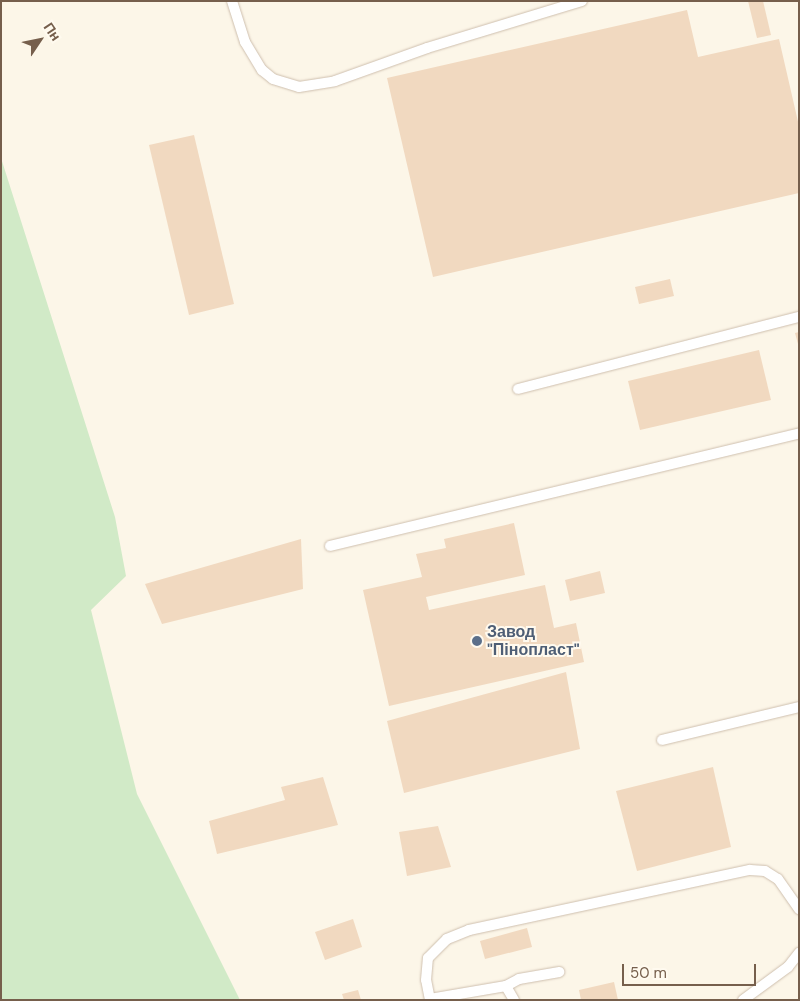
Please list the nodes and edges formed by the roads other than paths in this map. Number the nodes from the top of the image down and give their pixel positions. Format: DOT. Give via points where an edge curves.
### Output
graph roads {
  1 [pos="232,1"];
  2 [pos="582,1"];
  3 [pos="799,317"];
  4 [pos="518,389"];
  5 [pos="799,433"];
  6 [pos="330,546"];
  7 [pos="799,707"];
  8 [pos="662,740"];
  9 [pos="799,909"];
  10 [pos="799,952"];
  11 [pos="559,972"];
  12 [pos="506,986"];
  13 [pos="430,1000"];
  14 [pos="514,1000"];
  15 [pos="743,1000"];
  1 -- 2 [label="lane" via="245,42 262,70 273,79 299,87 335,82 427,48"];
  3 -- 4 [label="lane"];
  5 -- 6 [label="lane"];
  7 -- 8 [label="lane"];
  9 -- 13 [label="lane" via="778,879 765,871 750,870 469,930 447,939 428,958 426,980"];
  10 -- 15 [label="lane" via="788,967"];
  11 -- 12 [label="lane" via="519,979"];
  12 -- 13 [label="lane"];
  12 -- 14 [label="lane"];
}
